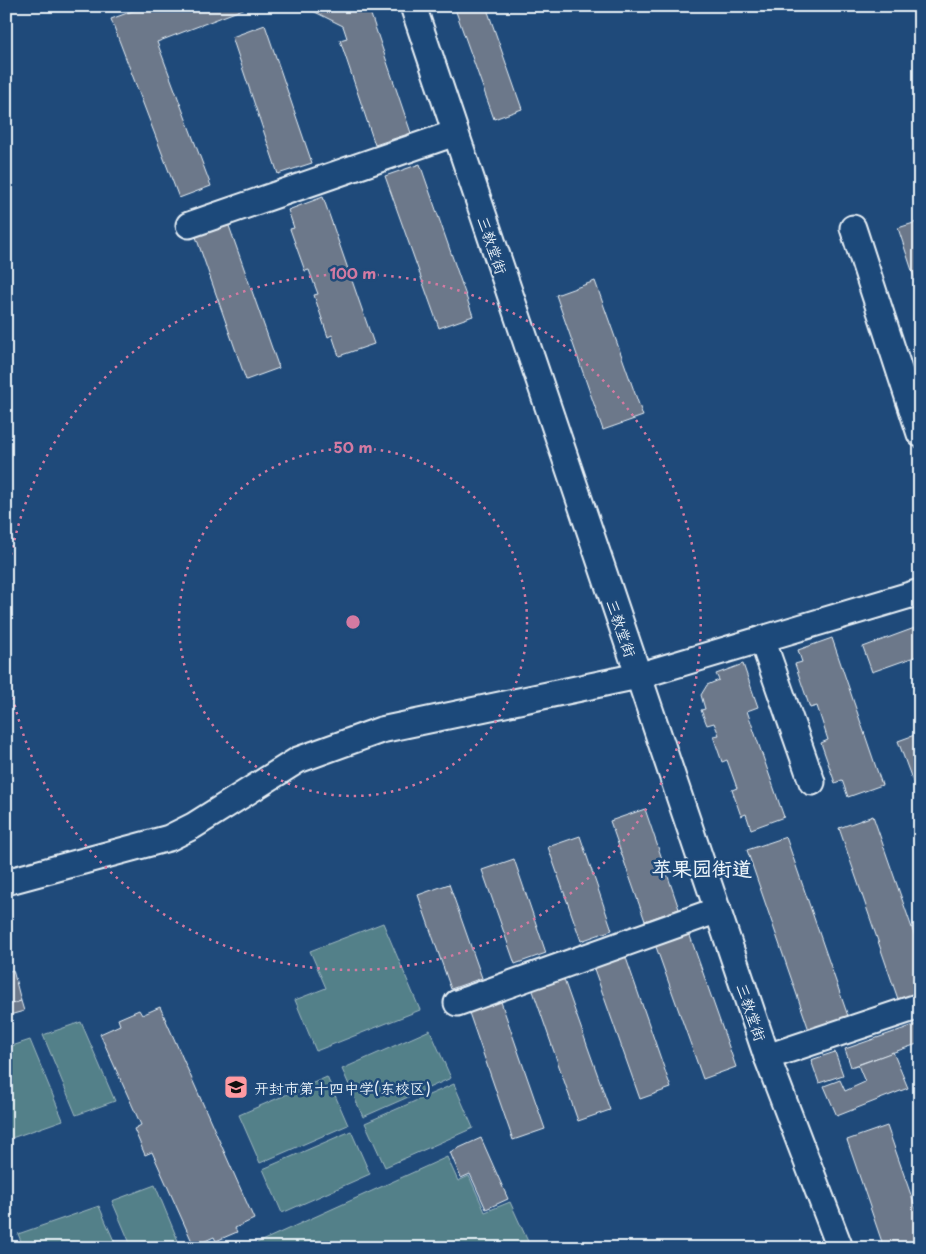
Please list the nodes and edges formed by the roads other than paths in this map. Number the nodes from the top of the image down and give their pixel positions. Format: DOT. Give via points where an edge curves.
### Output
graph roads {
  1 [pos="413,6"];
  2 [pos="455,133"];
  3 [pos="189,225"];
  4 [pos="853,228"];
  5 [pos="912,384"];
  6 [pos="920,434"];
  7 [pos="920,592"];
  8 [pos="762,639"];
  9 [pos="638,676"];
  10 [pos="812,782"];
  11 [pos="6,882"];
  12 [pos="718,910"];
  13 [pos="457,1003"];
  14 [pos="920,1006"];
  15 [pos="767,1057"];
  16 [pos="840,1248"];
  1 -- 2 [label="street, 三教堂街"];
  2 -- 3 [label="street"];
  2 -- 9 [label="street, 三教堂街"];
  4 -- 5 [label="street"];
  5 -- 6 [label="street"];
  7 -- 8 [label="street"];
  8 -- 9 [label="street"];
  8 -- 10 [label="street"];
  9 -- 11 [label="street" via="381,730 298,760 194,826 169,838"];
  9 -- 12 [label="street, 三教堂街"];
  12 -- 13 [label="street"];
  12 -- 15 [label="street, 三教堂街"];
  14 -- 15 [label="street"];
  15 -- 16 [label="street, 三教堂街"];
}
